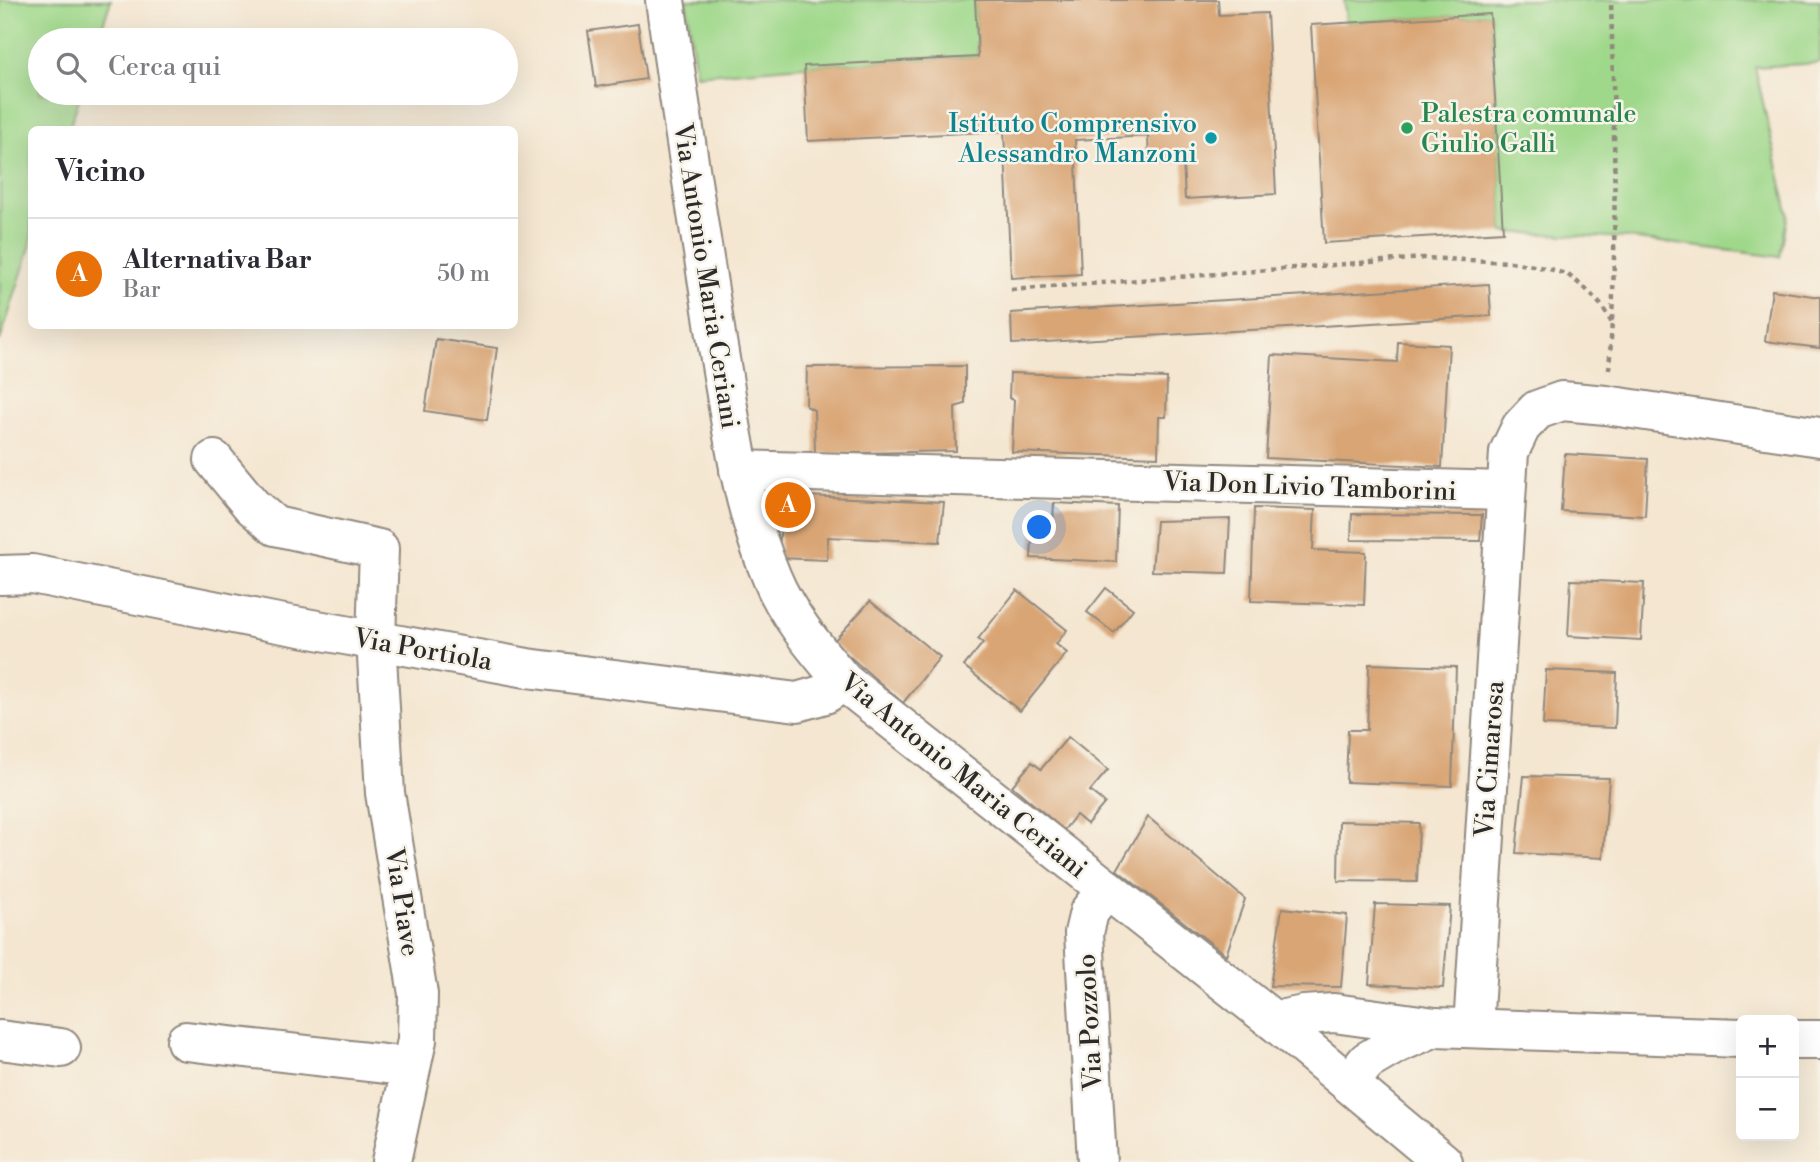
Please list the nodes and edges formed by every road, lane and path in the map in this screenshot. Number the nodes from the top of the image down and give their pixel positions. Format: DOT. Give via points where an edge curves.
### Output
graph roads {
  1 [pos="665,0"];
  2 [pos="1611,0"];
  3 [pos="1010,290"];
  4 [pos="1612,323"];
  5 [pos="1606,405"];
  6 [pos="1820,437"];
  7 [pos="214,460"];
  8 [pos="739,470"];
  9 [pos="1506,491"];
  10 [pos="0,575"];
  11 [pos="376,640"];
  12 [pos="844,682"];
  13 [pos="1107,889"];
  14 [pos="1274,1021"];
  15 [pos="1434,1027"];
  16 [pos="1472,1028"];
  17 [pos="1736,1038"];
  18 [pos="1799,1040"];
  19 [pos="0,1041"];
  20 [pos="186,1041"];
  21 [pos="1820,1041"];
  22 [pos="61,1048"];
  23 [pos="411,1067"];
  24 [pos="1349,1083"];
  25 [pos="391,1162"];
  26 [pos="1097,1162"];
  27 [pos="1443,1162"];
  1 -- 8 [label="street, Via Antonio Maria Ceriani"];
  2 -- 4 [label="path"];
  3 -- 4 [label="path" via="1423,258 1511,262 1568,275 1601,305"];
  4 -- 5 [label="path"];
  5 -- 6 [label="street"];
  5 -- 9 [label="street" via="1562,401 1537,410 1521,426 1508,452"];
  7 -- 11 [label="street, Via Piave" via="251,506 275,526 379,549"];
  8 -- 9 [label="street, Via Don Livio Tamborini"];
  8 -- 12 [label="street, Via Antonio Maria Ceriani" via="756,538 773,580 794,620"];
  9 -- 16 [label="street, Via Cimarosa"];
  10 -- 11 [label="street, Via Portiola" via="32,574"];
  11 -- 12 [label="street, Via Portiola" via="527,668 797,702 825,694"];
  11 -- 23 [label="street, Via Piave" via="385,793 418,994"];
  12 -- 13 [label="street, Via Antonio Maria Ceriani"];
  13 -- 14 [label="street, Via Antonio Maria Ceriani"];
  13 -- 26 [label="street, Via Pozzolo" via="1089,912 1084,933"];
  14 -- 15 [label="street" via="1334,1013"];
  14 -- 24 [label="street, Via Antonio Maria Ceriani"];
  15 -- 16 [label="street"];
  15 -- 24 [label="street" via="1367,1062"];
  16 -- 17 [label="street"];
  18 -- 21 [label="street"];
  19 -- 22 [label="street"];
  20 -- 23 [label="street"];
  23 -- 25 [label="street, Via Piave"];
  24 -- 27 [label="street, Via Antonio Maria Ceriani"];
}
